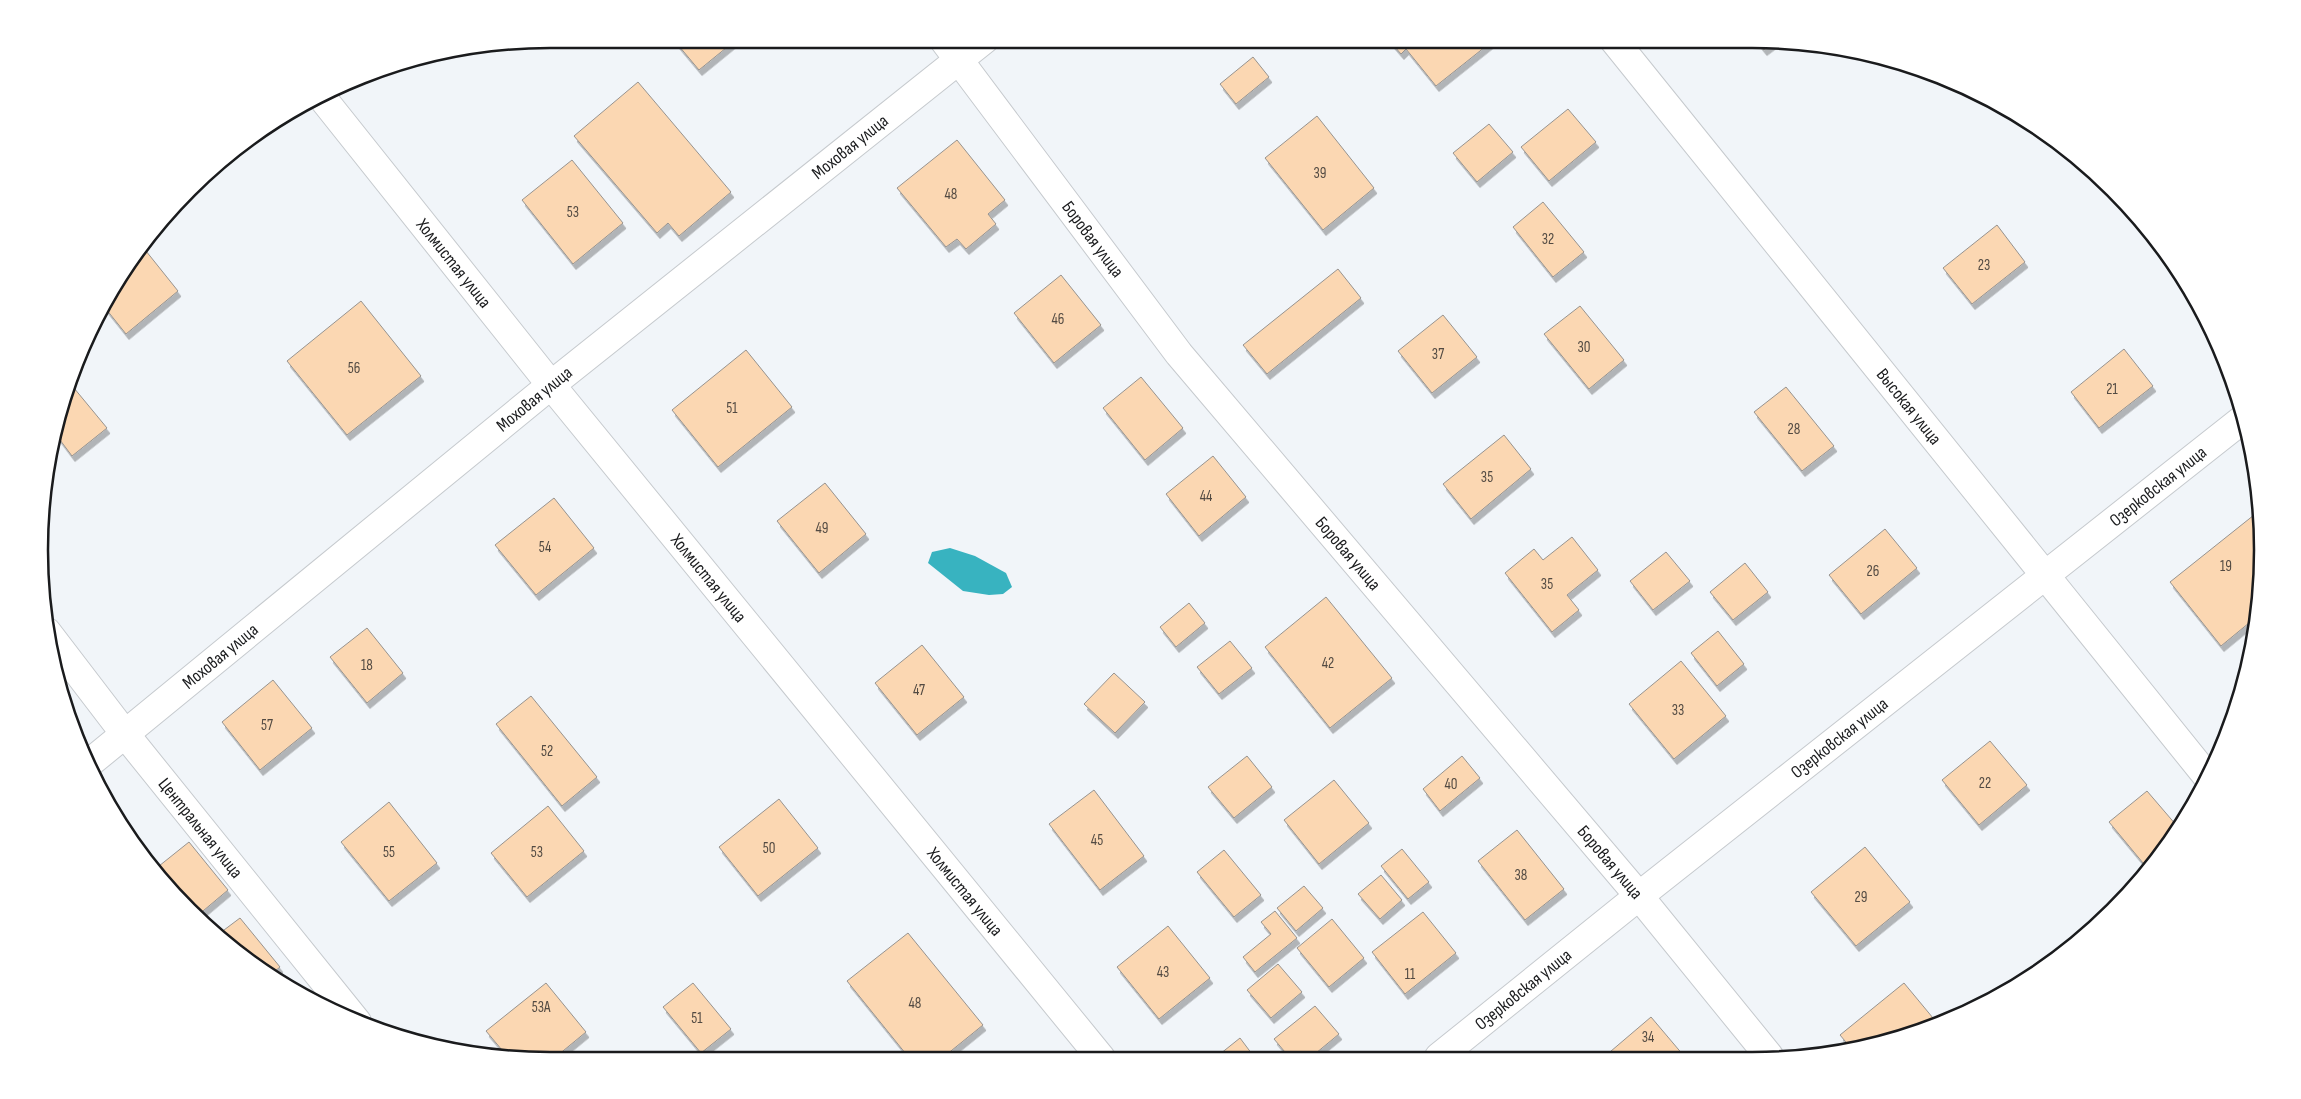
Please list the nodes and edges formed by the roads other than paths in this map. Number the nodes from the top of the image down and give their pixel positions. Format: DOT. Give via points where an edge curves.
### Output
graph roads {
  1 [pos="1620,48"];
  2 [pos="952,49"];
  3 [pos="324,101"];
  4 [pos="551,385"];
  5 [pos="2237,424"];
  6 [pos="2045,575"];
  7 [pos="57,645"];
  8 [pos="125,734"];
  9 [pos="94,760"];
  10 [pos="2203,771"];
  11 [pos="1639,896"];
  12 [pos="346,1008"];
  13 [pos="1765,1051"];
  14 [pos="1096,1052"];
  15 [pos="1445,1052"];
  1 -- 6 [label="street, Высокая улица"];
  2 -- 4 [label="street, Моховая улица"];
  2 -- 11 [label="street, Боровая улица" via="1180,354"];
  3 -- 4 [label="street, Холмистая улица"];
  4 -- 8 [label="street, Моховая улица"];
  4 -- 14 [label="street, Холмистая улица"];
  5 -- 6 [label="street, Озерковская улица"];
  6 -- 10 [label="street, Высокая улица"];
  6 -- 11 [label="street, Озерковская улица"];
  7 -- 8 [label="street, Центральная улица"];
  8 -- 9 [label="street, Моховая улица"];
  8 -- 12 [label="street, Центральная улица"];
  11 -- 13 [label="street, Боровая улица"];
  11 -- 15 [label="street, Озерковская улица"];
}
